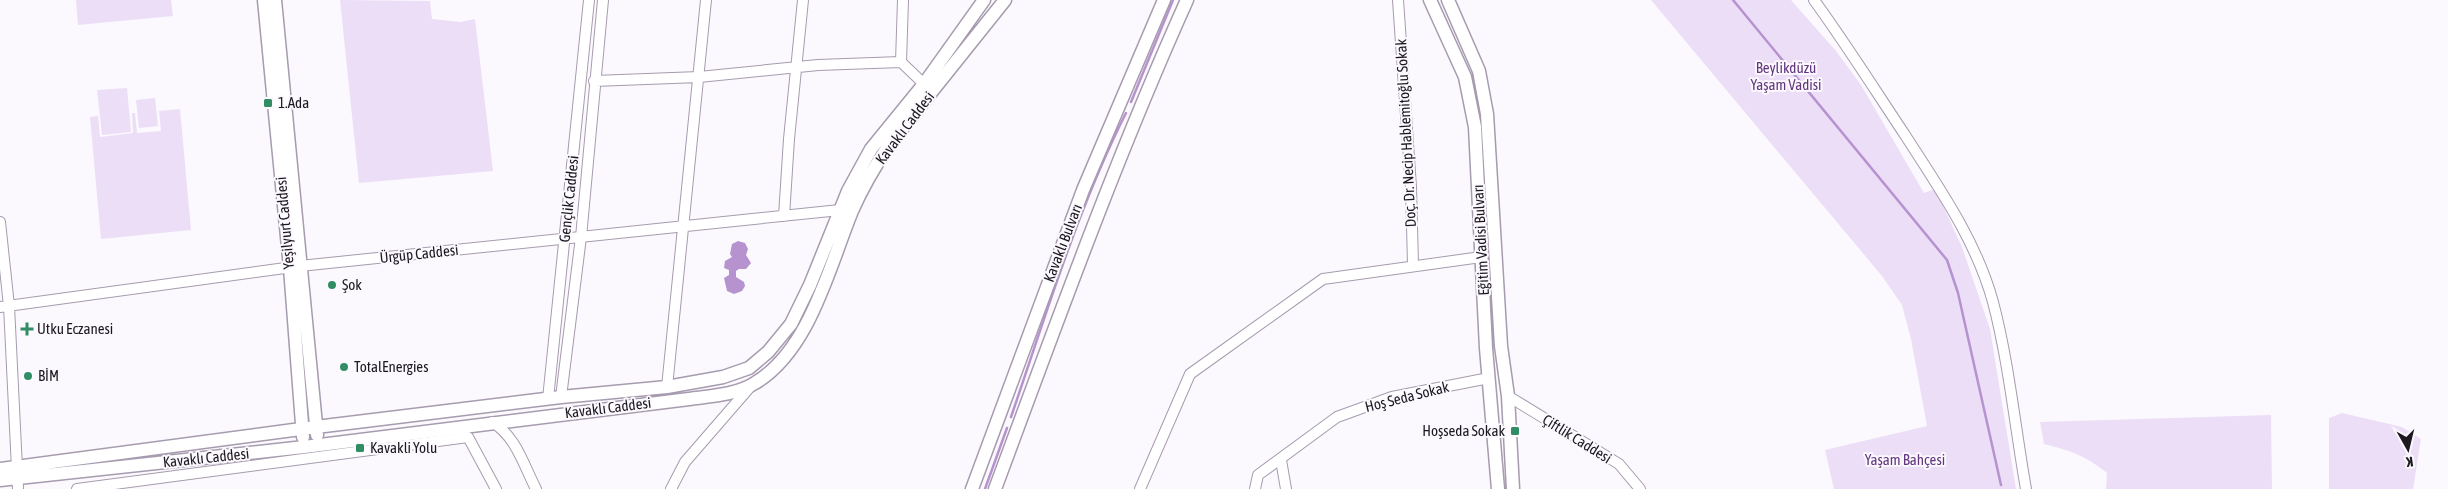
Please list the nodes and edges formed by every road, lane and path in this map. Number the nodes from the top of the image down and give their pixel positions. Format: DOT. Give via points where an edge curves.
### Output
graph roads {
  1 [pos="264,0"];
  2 [pos="275,0"];
  3 [pos="590,0"];
  4 [pos="603,0"];
  5 [pos="706,0"];
  6 [pos="803,0"];
  7 [pos="903,0"];
  8 [pos="984,0"];
  9 [pos="1005,0"];
  10 [pos="1164,0"];
  11 [pos="1187,0"];
  12 [pos="1398,0"];
  13 [pos="1430,0"];
  14 [pos="1448,0"];
  15 [pos="1814,0"];
  16 [pos="271,15"];
  17 [pos="902,62"];
  18 [pos="796,67"];
  19 [pos="699,77"];
  20 [pos="594,81"];
  21 [pos="924,84"];
  22 [pos="840,210"];
  23 [pos="784,216"];
  24 [pos="0,222"];
  25 [pos="683,226"];
  26 [pos="581,236"];
  27 [pos="566,238"];
  28 [pos="1482,257"];
  29 [pos="1413,265"];
  30 [pos="295,267"];
  31 [pos="4,307"];
  32 [pos="1504,376"];
  33 [pos="1489,378"];
  34 [pos="755,383"];
  35 [pos="667,387"];
  36 [pos="1508,396"];
  37 [pos="561,397"];
  38 [pos="548,399"];
  39 [pos="491,422"];
  40 [pos="316,427"];
  41 [pos="302,429"];
  42 [pos="317,445"];
  43 [pos="304,447"];
  44 [pos="1281,460"];
  45 [pos="0,469"];
  46 [pos="18,478"];
  47 [pos="0,480"];
  48 [pos="77,489"];
  49 [pos="496,489"];
  50 [pos="536,489"];
  51 [pos="670,489"];
  52 [pos="972,489"];
  53 [pos="995,489"];
  54 [pos="1140,489"];
  55 [pos="1255,489"];
  56 [pos="1286,489"];
  57 [pos="1498,489"];
  58 [pos="1513,489"];
  59 [pos="1640,489"];
  60 [pos="2026,489"];
  1 -- 16 [label="main road, Yeşilyurt Caddesi"];
  2 -- 16 [label="main road, Yeşilyurt Caddesi"];
  3 -- 27 [label="street, Gençlik Caddesi"];
  4 -- 20 [label="street, Gençlik Caddesi"];
  5 -- 19 [label="street"];
  6 -- 18 [label="street"];
  7 -- 17 [label="street"];
  8 -- 21 [label="main road, Kavaklı Caddesi"];
  9 -- 34 [label="main road, Kavaklı Caddesi" via="881,157 853,209 806,326 785,355"];
  10 -- 52 [label="main road, Kavaklı Bulvarı" via="1080,199"];
  11 -- 53 [label="main road, Kavaklı Bulvarı" via="1149,83"];
  12 -- 29 [label="street, Doç. Dr. Necip Hablemitoğlu Sokak"];
  13 -- 28 [label="main road, Eğitim Vadisi Bulvarı" via="1465,77 1475,127"];
  14 -- 32 [label="main road, Eğitim Vadisi Bulvarı" via="1479,71 1487,114"];
  15 -- 60 [label="street" via="1944,194 1981,267 2002,340"];
  16 -- 30 [label="main road, Yeşilyurt Caddesi"];
  17 -- 18 [label="street"];
  17 -- 21 [label="street"];
  18 -- 19 [label="street"];
  18 -- 23 [label="street"];
  19 -- 20 [label="street"];
  19 -- 25 [label="street"];
  20 -- 26 [label="street, Gençlik Caddesi"];
  21 -- 22 [label="main road, Kavaklı Caddesi" via="871,149 857,171"];
  22 -- 23 [label="street, Ürgüp Caddesi"];
  22 -- 35 [label="main road, Kavaklı Caddesi" via="791,324 768,352 749,368 723,377"];
  23 -- 25 [label="street, Ürgüp Caddesi"];
  24 -- 31 [label="street"];
  25 -- 26 [label="street, Ürgüp Caddesi"];
  25 -- 35 [label="street"];
  26 -- 27 [label="street, Ürgüp Caddesi"];
  26 -- 37 [label="street, Gençlik Caddesi"];
  27 -- 30 [label="street, Ürgüp Caddesi"];
  27 -- 38 [label="street, Gençlik Caddesi"];
  28 -- 29 [label="street"];
  28 -- 33 [label="main road, Eğitim Vadisi Bulvarı"];
  29 -- 54 [label="street" via="1323,279 1194,369"];
  30 -- 31 [label="street, Ürgüp Caddesi"];
  30 -- 40 [label="main road, Yeşilyurt Caddesi"];
  30 -- 41 [label="main road, Yeşilyurt Caddesi"];
  31 -- 46 [label="street"];
  32 -- 33 [label="main road"];
  32 -- 36 [label="main road, Eğitim Vadisi Bulvarı"];
  33 -- 44 [label="street, Hoş Seda Sokak" via="1392,397 1337,417"];
  33 -- 57 [label="main road, Eğitim Vadisi Bulvarı"];
  34 -- 39 [label="main road, Kavaklı Caddesi" via="717,395"];
  34 -- 51 [label="street" via="685,462"];
  35 -- 37 [label="main road, Kavaklı Caddesi"];
  36 -- 58 [label="main road, Eğitim Vadisi Bulvarı"];
  36 -- 59 [label="street, Çiftlik Caddesi" via="1618,464"];
  37 -- 38 [label="main road, Kavaklı Caddesi"];
  38 -- 40 [label="main road, Kavaklı Caddesi"];
  39 -- 42 [label="main road, Kavaklı Caddesi"];
  39 -- 50 [label="street" via="502,428 514,443"];
  40 -- 41 [label="main road, Kavaklı Caddesi"];
  40 -- 42 [label="main road, Yeşilyurt Caddesi"];
  41 -- 43 [label="main road, Yeşilyurt Caddesi"];
  41 -- 46 [label="main road, Kavaklı Caddesi"];
  42 -- 43 [label="main road, Kavaklı Caddesi"];
  43 -- 46 [label="main road, Kavaklı Caddesi"];
  44 -- 55 [label="street, Hoş Seda Sokak" via="1258,475"];
  44 -- 56 [label="street"];
  45 -- 46 [label="main road, Kavaklı Caddesi"];
  46 -- 47 [label="main road, Kavaklı Caddesi"];
  48 -- 49 [label="street" via="468,436"];
}
